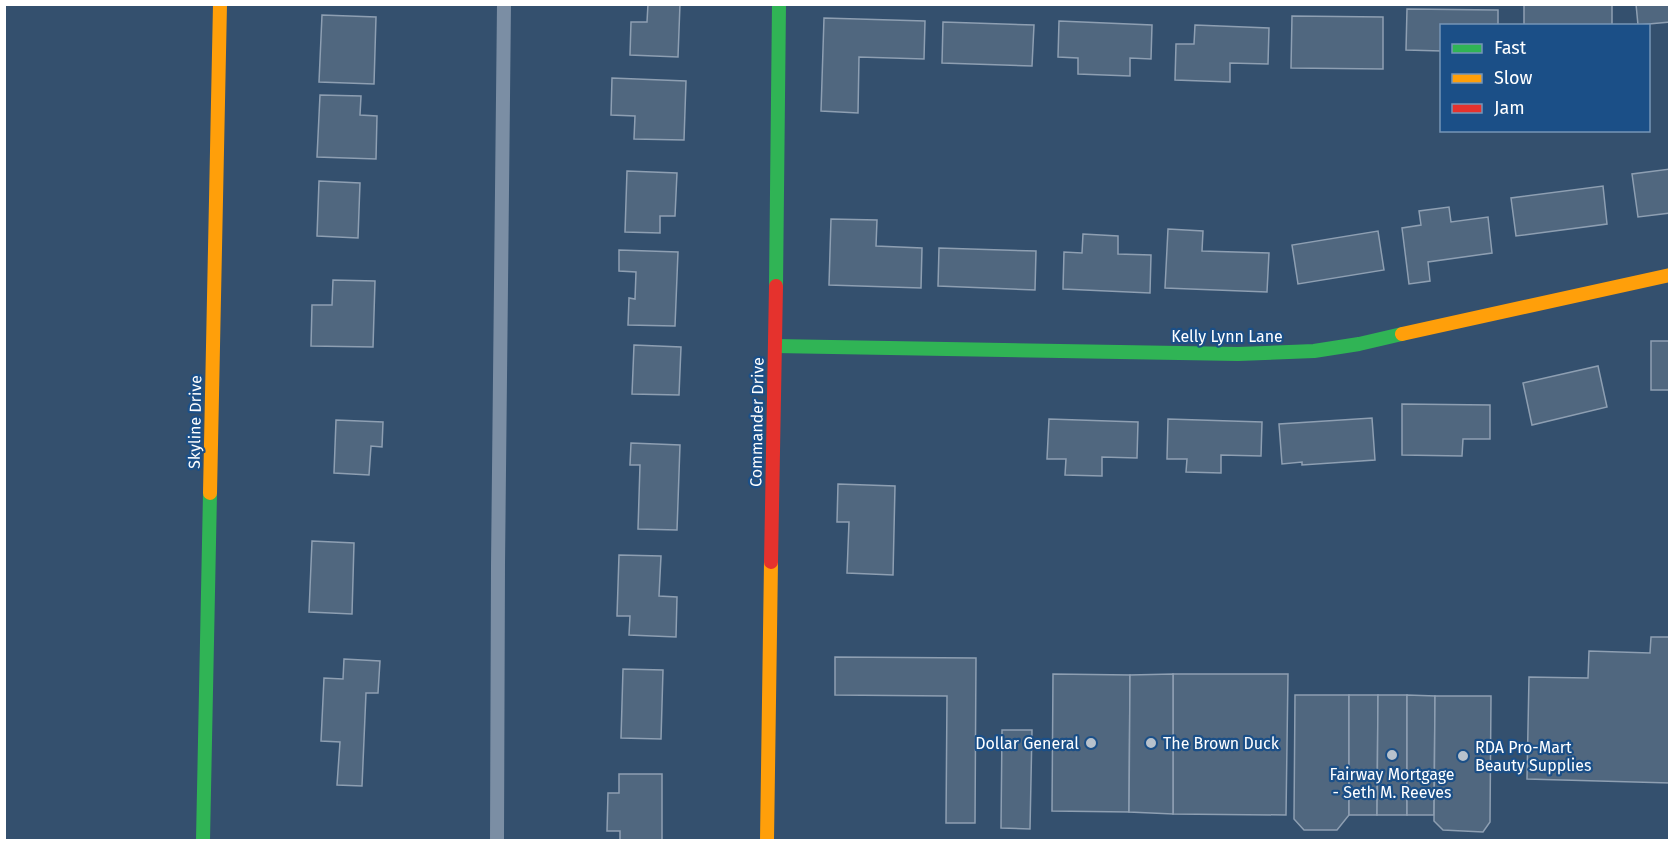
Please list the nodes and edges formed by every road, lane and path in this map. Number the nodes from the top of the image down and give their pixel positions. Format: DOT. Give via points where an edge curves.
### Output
graph roads {
  1 [pos="220,4"];
  2 [pos="504,4"];
  3 [pos="779,4"];
  4 [pos="1670,275"];
  5 [pos="775,346"];
  6 [pos="203,840"];
  7 [pos="497,840"];
  8 [pos="767,840"];
  1 -- 6 [label="street, Skyline Drive"];
  2 -- 7 [label="lane"];
  3 -- 5 [label="street, Commander Drive"];
  4 -- 5 [label="street, Kelly Lynn Lane" via="1314,351 1238,354"];
  5 -- 8 [label="street, Commander Drive"];
}
